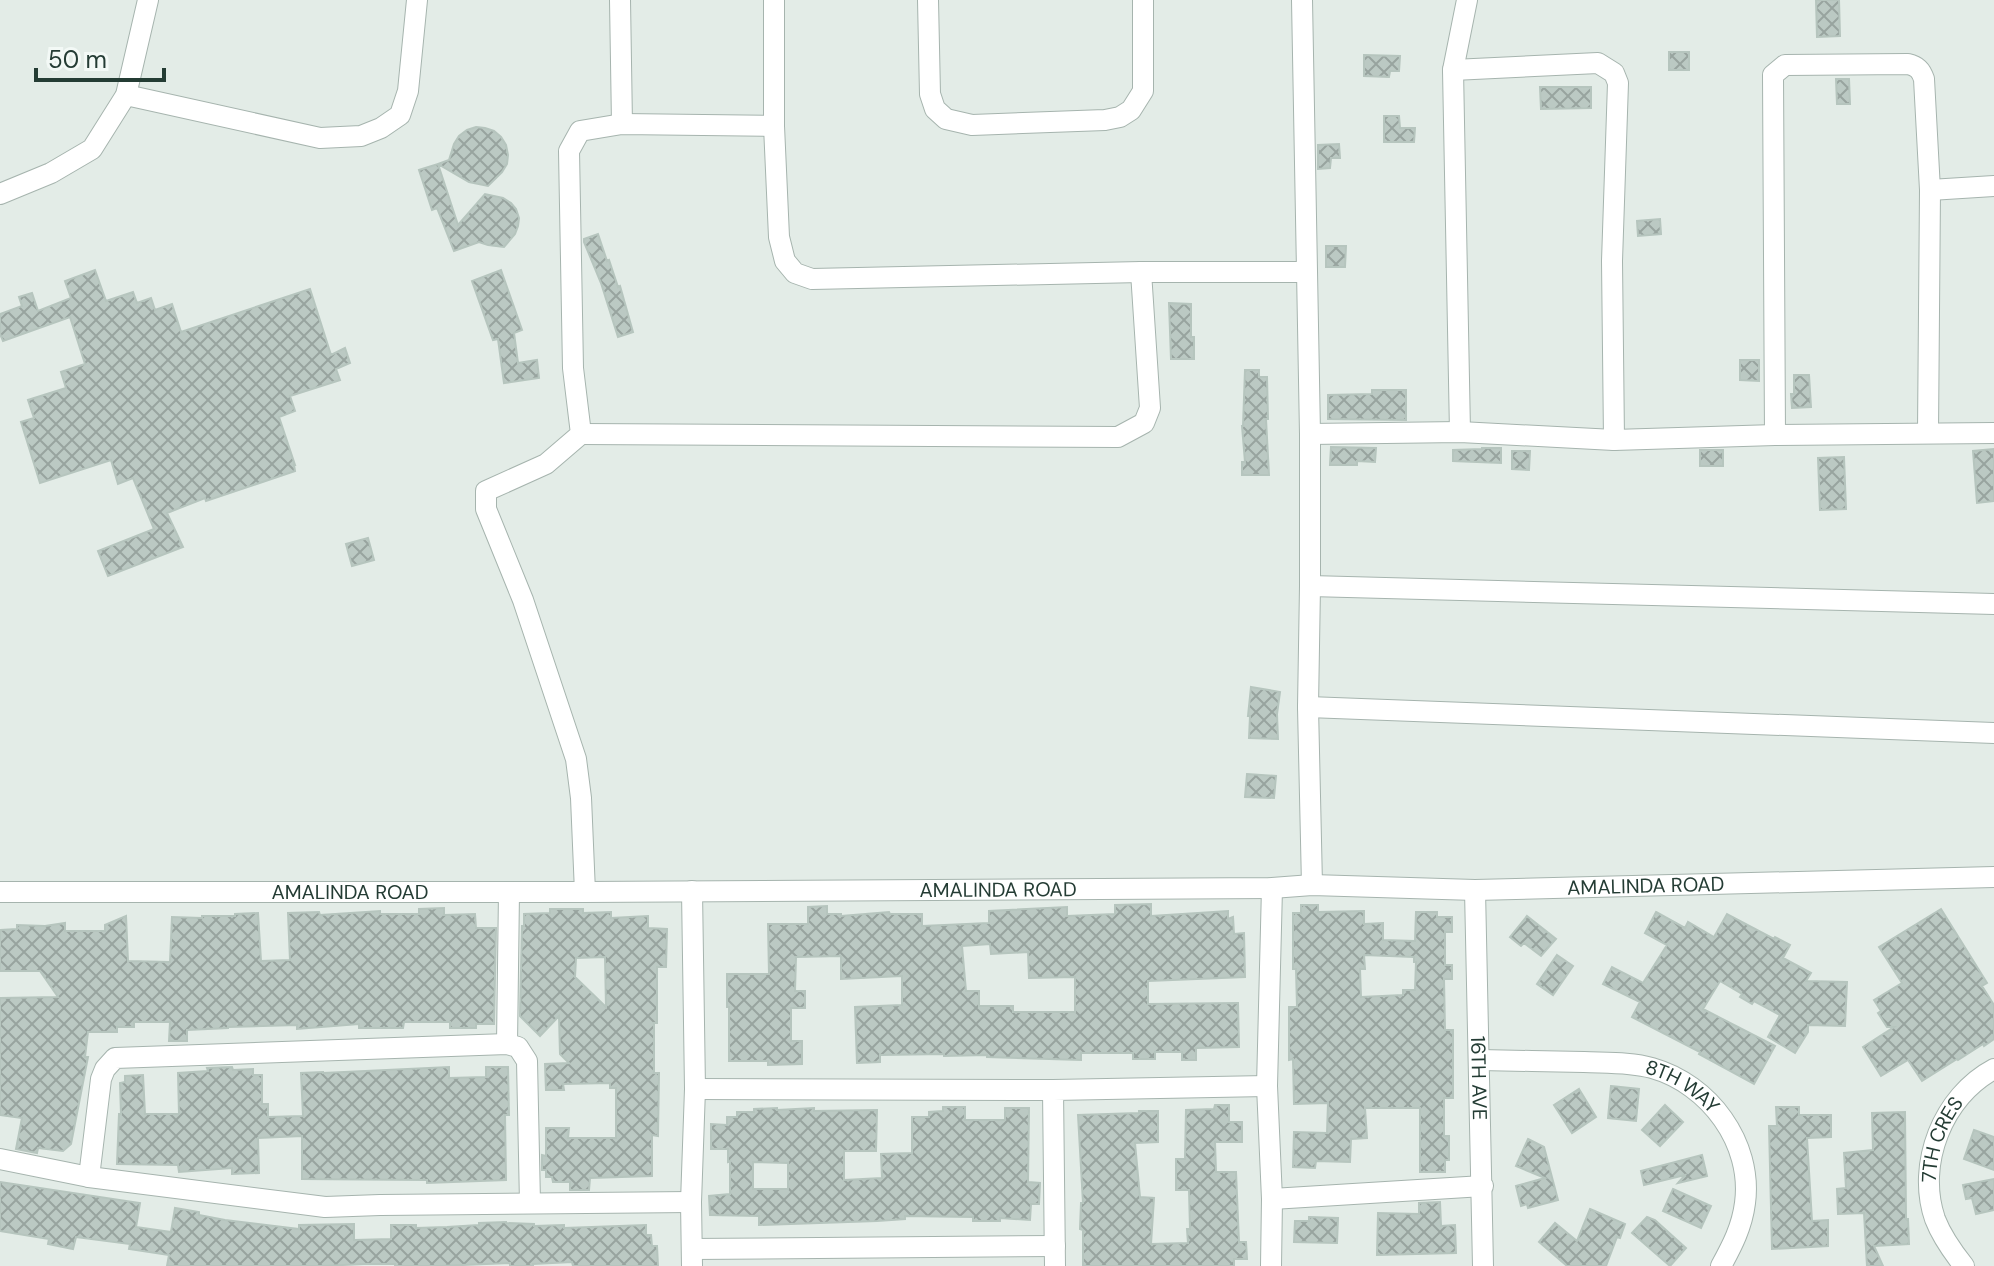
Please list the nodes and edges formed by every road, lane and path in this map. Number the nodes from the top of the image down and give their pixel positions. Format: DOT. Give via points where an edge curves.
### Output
graph roads {
  1 [pos="148,0"];
  2 [pos="417,0"];
  3 [pos="620,0"];
  4 [pos="774,0"];
  5 [pos="928,0"];
  6 [pos="1143,0"];
  7 [pos="1302,0"];
  8 [pos="1467,0"];
  9 [pos="1453,70"];
  10 [pos="126,95"];
  11 [pos="622,124"];
  12 [pos="774,126"];
  13 [pos="1994,186"];
  14 [pos="1930,190"];
  15 [pos="0,194"];
  16 [pos="1141,272"];
  17 [pos="1306,272"];
  18 [pos="1460,432"];
  19 [pos="1928,433"];
  20 [pos="1994,433"];
  21 [pos="581,434"];
  22 [pos="1310,434"];
  23 [pos="1775,435"];
  24 [pos="1614,440"];
  25 [pos="1310,586"];
  26 [pos="1994,604"];
  27 [pos="1308,707"];
  28 [pos="1994,733"];
  29 [pos="1994,877"];
  30 [pos="1312,885"];
  31 [pos="1272,888"];
  32 [pos="1475,890"];
  33 [pos="692,891"];
  34 [pos="0,892"];
  35 [pos="509,892"];
  36 [pos="585,892"];
  37 [pos="507,1044"];
  38 [pos="1480,1060"];
  39 [pos="1994,1069"];
  40 [pos="1267,1086"];
  41 [pos="695,1089"];
  42 [pos="1053,1090"];
  43 [pos="0,1159"];
  44 [pos="89,1177"];
  45 [pos="1483,1186"];
  46 [pos="1272,1199"];
  47 [pos="691,1202"];
  48 [pos="530,1203"];
  49 [pos="1055,1256"];
  50 [pos="692,1258"];
  51 [pos="1271,1266"];
  52 [pos="1483,1266"];
  53 [pos="1721,1266"];
  54 [pos="1964,1266"];
  1 -- 10 [label="street"];
  2 -- 10 [label="street" via="408,91 400,115 361,136 320,138"];
  3 -- 11 [label="street"];
  4 -- 12 [label="street"];
  5 -- 6 [label="street" via="930,94 935,109 946,119 972,125 1105,120 1131,110 1143,91"];
  7 -- 17 [label="street"];
  8 -- 9 [label="street"];
  9 -- 18 [label="street"];
  9 -- 24 [label="street" via="1598,63 1614,73"];
  10 -- 15 [label="street" via="92,149"];
  11 -- 12 [label="street"];
  11 -- 21 [label="street" via="580,131 569,151 573,368"];
  12 -- 16 [label="street" via="779,237 785,261 795,273 812,279"];
  13 -- 14 [label="street"];
  14 -- 19 [label="street"];
  14 -- 23 [label="street" via="1924,79 1915,66 1785,65 1773,75"];
  16 -- 17 [label="street"];
  16 -- 21 [label="street" via="1150,408 1144,423 1118,437"];
  17 -- 22 [label="street"];
  18 -- 22 [label="street"];
  18 -- 24 [label="street"];
  19 -- 20 [label="street"];
  19 -- 23 [label="street"];
  21 -- 36 [label="street" via="546,464 486,491 486,509 576,759"];
  22 -- 25 [label="street"];
  23 -- 24 [label="street"];
  25 -- 26 [label="street"];
  25 -- 27 [label="street"];
  27 -- 28 [label="street"];
  27 -- 30 [label="street"];
  29 -- 32 [label="street, AMALINDA ROAD"];
  30 -- 31 [label="street, AMALINDA ROAD"];
  30 -- 32 [label="street, AMALINDA ROAD"];
  31 -- 33 [label="street, AMALINDA ROAD"];
  31 -- 40 [label="street"];
  32 -- 38 [label="street, 16TH AVE"];
  33 -- 36 [label="street, AMALINDA ROAD"];
  33 -- 41 [label="street"];
  34 -- 35 [label="street, AMALINDA ROAD"];
  35 -- 36 [label="street, AMALINDA ROAD"];
  35 -- 37 [label="street"];
  37 -- 44 [label="street" via="115,1058 101,1079"];
  37 -- 48 [label="street" via="518,1047 527,1061"];
  38 -- 45 [label="street, 16TH AVE"];
  38 -- 53 [label="street, 8TH WAY" via="1651,1067 1683,1081 1711,1103 1732,1132 1744,1166 1745,1202 1737,1237"];
  39 -- 54 [label="street, 7TH CRES" via="1964,1093 1944,1120 1932,1151 1929,1184 1935,1217 1948,1247"];
  40 -- 42 [label="street"];
  40 -- 46 [label="street"];
  41 -- 42 [label="street"];
  41 -- 47 [label="street"];
  42 -- 49 [label="street"];
  43 -- 44 [label="street"];
  44 -- 48 [label="street" via="325,1207"];
  45 -- 46 [label="street"];
  45 -- 52 [label="street, 16TH AVE"];
  46 -- 51 [label="street"];
  47 -- 48 [label="street"];
  47 -- 50 [label="street"];
  49 -- 50 [label="street"];
}
